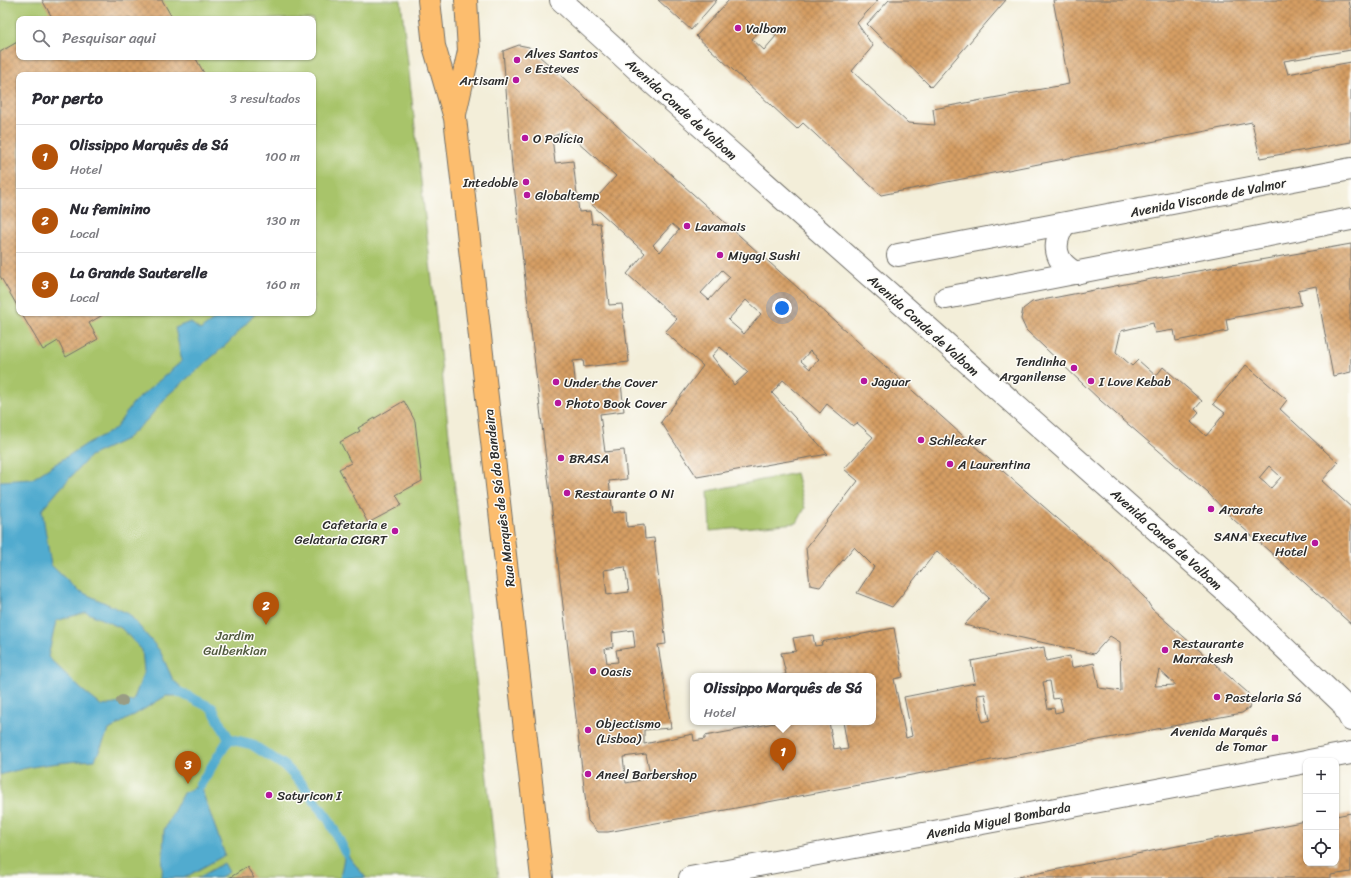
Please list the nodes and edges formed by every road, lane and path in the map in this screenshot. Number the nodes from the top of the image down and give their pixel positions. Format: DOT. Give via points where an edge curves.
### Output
graph roads {
  1 [pos="429,0"];
  2 [pos="466,0"];
  3 [pos="561,0"];
  4 [pos="455,118"];
  5 [pos="1351,169"];
  6 [pos="1351,219"];
  7 [pos="1064,225"];
  8 [pos="898,255"];
  9 [pos="1076,273"];
  10 [pos="946,298"];
  11 [pos="1351,720"];
  12 [pos="1351,753"];
  13 [pos="1324,758"];
  14 [pos="1303,762"];
  15 [pos="542,878"];
  16 [pos="690,878"];
  1 -- 4 [label="main road, Rua Marquês de Sá da Bandeira" via="434,46"];
  2 -- 4 [label="main road, Rua Marquês de Sá da Bandeira" via="468,51"];
  3 -- 11 [label="street, Avenida Conde de Valbom" via="1225,591 1342,703"];
  4 -- 15 [label="main road, Rua Marquês de Sá da Bandeira"];
  5 -- 7 [label="street, Avenida Visconde de Valmor"];
  6 -- 9 [label="street"];
  7 -- 8 [label="street, Avenida Visconde de Valmor"];
  7 -- 9 [label="street" via="1059,234 1057,252 1067,269"];
  9 -- 10 [label="street"];
  12 -- 13 [label="street, Avenida Miguel Bombarda"];
  14 -- 16 [label="street, Avenida Miguel Bombarda"];
}
